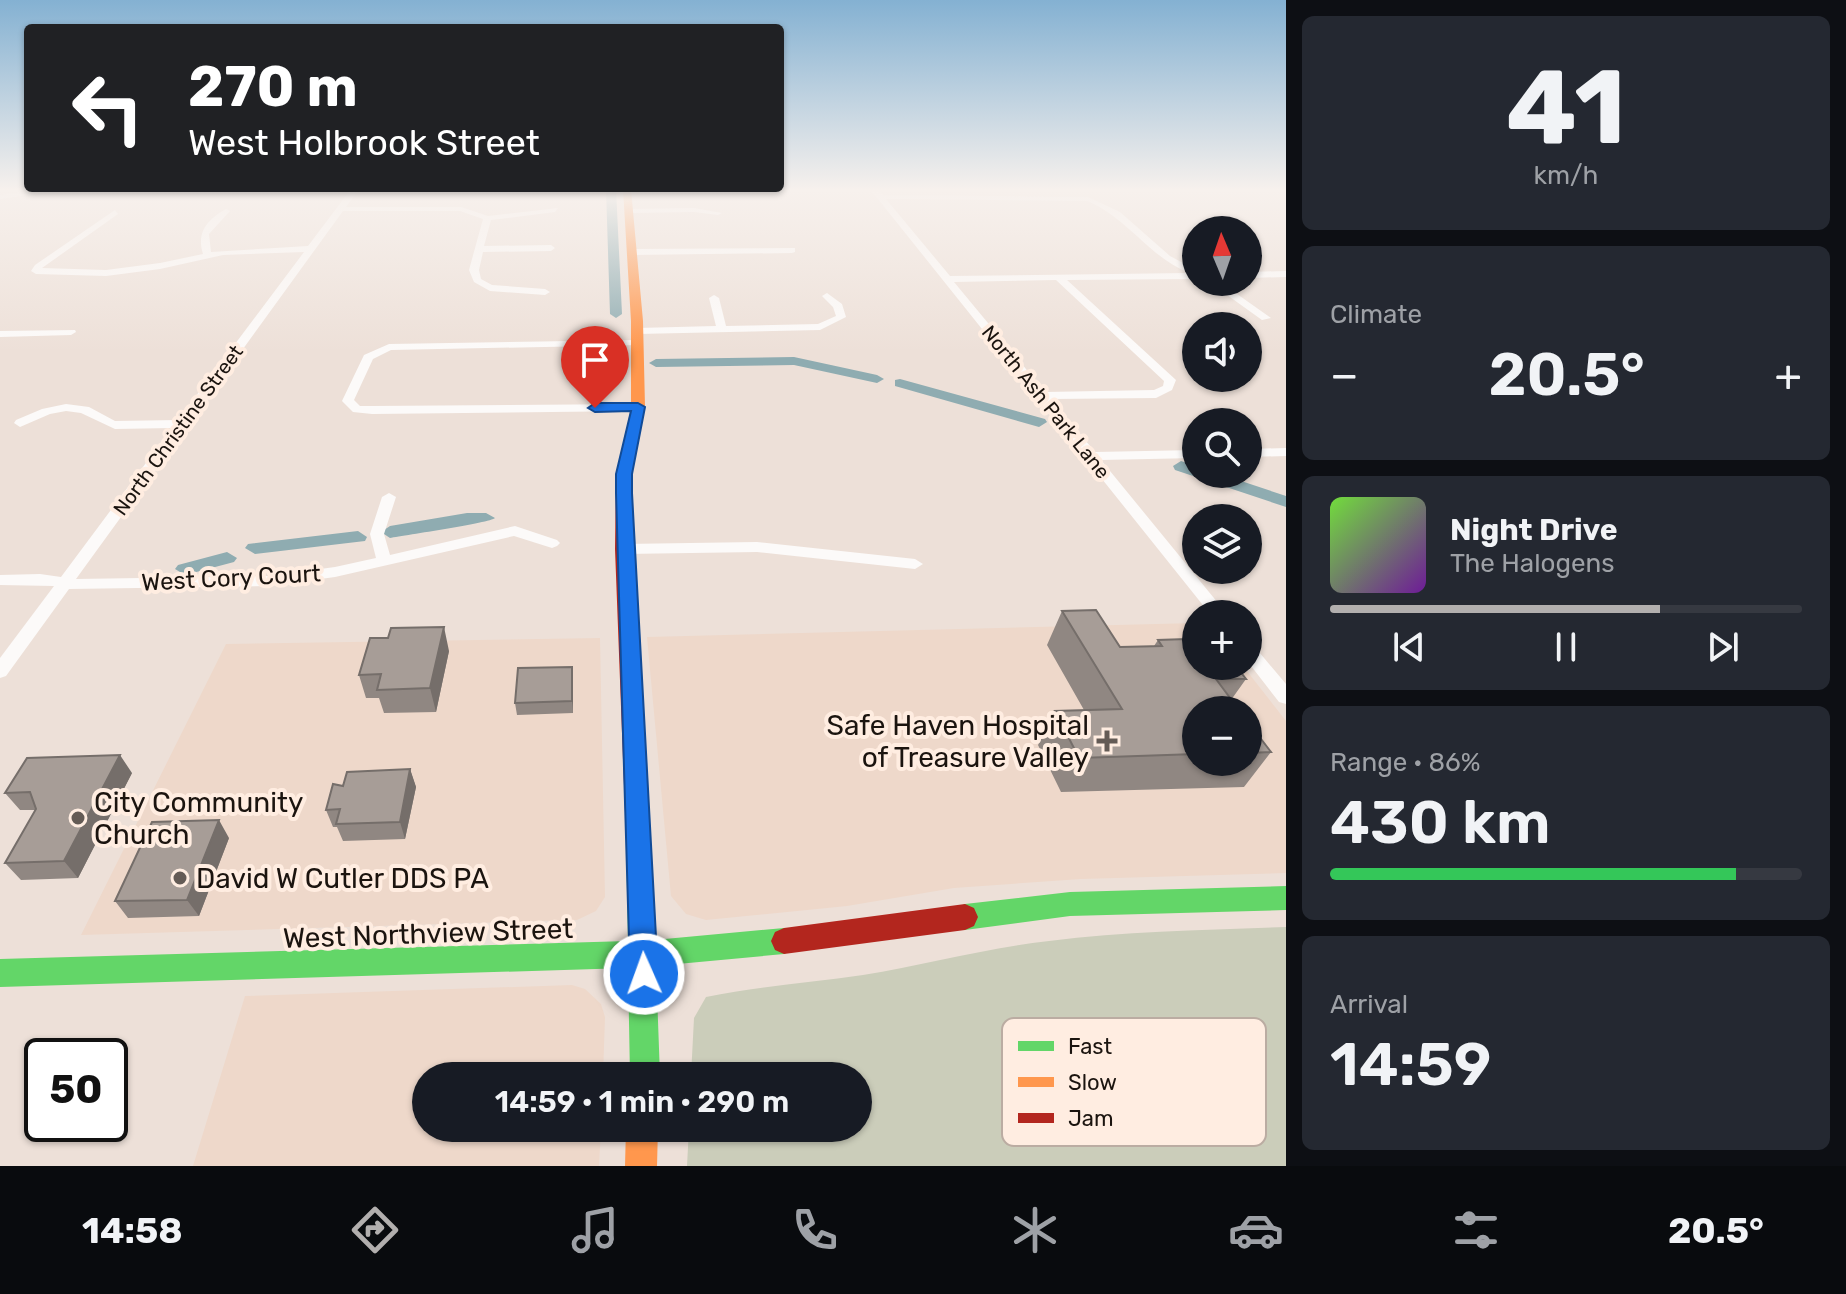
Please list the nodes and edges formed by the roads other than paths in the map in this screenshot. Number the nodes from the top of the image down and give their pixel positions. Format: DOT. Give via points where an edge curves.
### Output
graph roads {
  1 [pos="71,243"];
  2 [pos="203,243"];
  3 [pos="315,243"];
  4 [pos="481,243"];
  5 [pos="631,243"];
  6 [pos="919,243"];
  7 [pos="1149,243"];
  8 [pos="551,248"];
  9 [pos="311,249"];
  10 [pos="480,249"];
  11 [pos="792,250"];
  12 [pos="632,252"];
  13 [pos="207,254"];
  14 [pos="1182,267"];
  15 [pos="1182,274"];
  16 [pos="1286,274"];
  17 [pos="1262,275"];
  18 [pos="1058,277"];
  19 [pos="948,279"];
  20 [pos="545,292"];
  21 [pos="827,296"];
  22 [pos="1234,296"];
  23 [pos="714,298"];
  24 [pos="1266,318"];
  25 [pos="722,330"];
  26 [pos="71,332"];
  27 [pos="0,334"];
  28 [pos="637,337"];
  29 [pos="1040,396"];
  30 [pos="638,407"];
  31 [pos="20,423"];
  32 [pos="182,424"];
  33 [pos="1286,452"];
  34 [pos="1262,453"];
  35 [pos="1182,454"];
  36 [pos="1089,456"];
  37 [pos="389,497"];
  38 [pos="552,543"];
  39 [pos="624,549"];
  40 [pos="384,560"];
  41 [pos="915,564"];
  42 [pos="0,580"];
  43 [pos="66,583"];
  44 [pos="1207,600"];
  45 [pos="1262,667"];
  46 [pos="0,671"];
  47 [pos="1286,697"];
  48 [pos="1286,898"];
  49 [pos="644,954"];
  50 [pos="0,973"];
  51 [pos="645,1062"];
  52 [pos="642,1142"];
  53 [pos="641,1166"];
  1 -- 13 [label="street" via="36,271 134,270"];
  2 -- 13 [label="street"];
  3 -- 9 [label="street, North Christine Street"];
  4 -- 10 [label="street"];
  5 -- 12 [label="main road"];
  6 -- 19 [label="street, North Ash Park Lane"];
  7 -- 14 [label="street"];
  8 -- 10 [label="street"];
  9 -- 13 [label="street"];
  9 -- 32 [label="street, North Christine Street"];
  10 -- 20 [label="street" via="477,280 490,288"];
  11 -- 12 [label="street"];
  12 -- 28 [label="main road"];
  15 -- 18 [label="street"];
  16 -- 17 [label="street"];
  18 -- 19 [label="street"];
  18 -- 29 [label="street" via="1170,380 1168,388 1156,394"];
  19 -- 29 [label="street, North Ash Park Lane"];
  21 -- 25 [label="street" via="841,312 829,325"];
  22 -- 24 [label="street"];
  23 -- 25 [label="street"];
  25 -- 28 [label="street"];
  26 -- 27 [label="street"];
  28 -- 30 [label="main road"];
  28 -- 30 [label="street" via="379,349 368,357 348,401 357,409"];
  29 -- 36 [label="street, North Ash Park Lane"];
  30 -- 39 [label="main road" via="624,474"];
  31 -- 32 [label="street" via="41,412 75,408 115,425"];
  32 -- 43 [label="street, North Christine Street"];
  33 -- 34 [label="street"];
  35 -- 36 [label="street"];
  36 -- 44 [label="street, North Ash Park Lane"];
  37 -- 40 [label="street" via="377,534"];
  38 -- 40 [label="street, West Cory Court" via="515,531"];
  39 -- 41 [label="street" via="757,547"];
  39 -- 49 [label="main road"];
  40 -- 43 [label="street, West Cory Court" via="269,581"];
  42 -- 43 [label="street, West Cory Court"];
  43 -- 46 [label="street, North Christine Street"];
  45 -- 47 [label="street"];
  48 -- 49 [label="main road, West Northview Street" via="1070,904 832,937"];
  49 -- 50 [label="main road, West Northview Street"];
  49 -- 51 [label="main road"];
  52 -- 53 [label="main road"];
}
